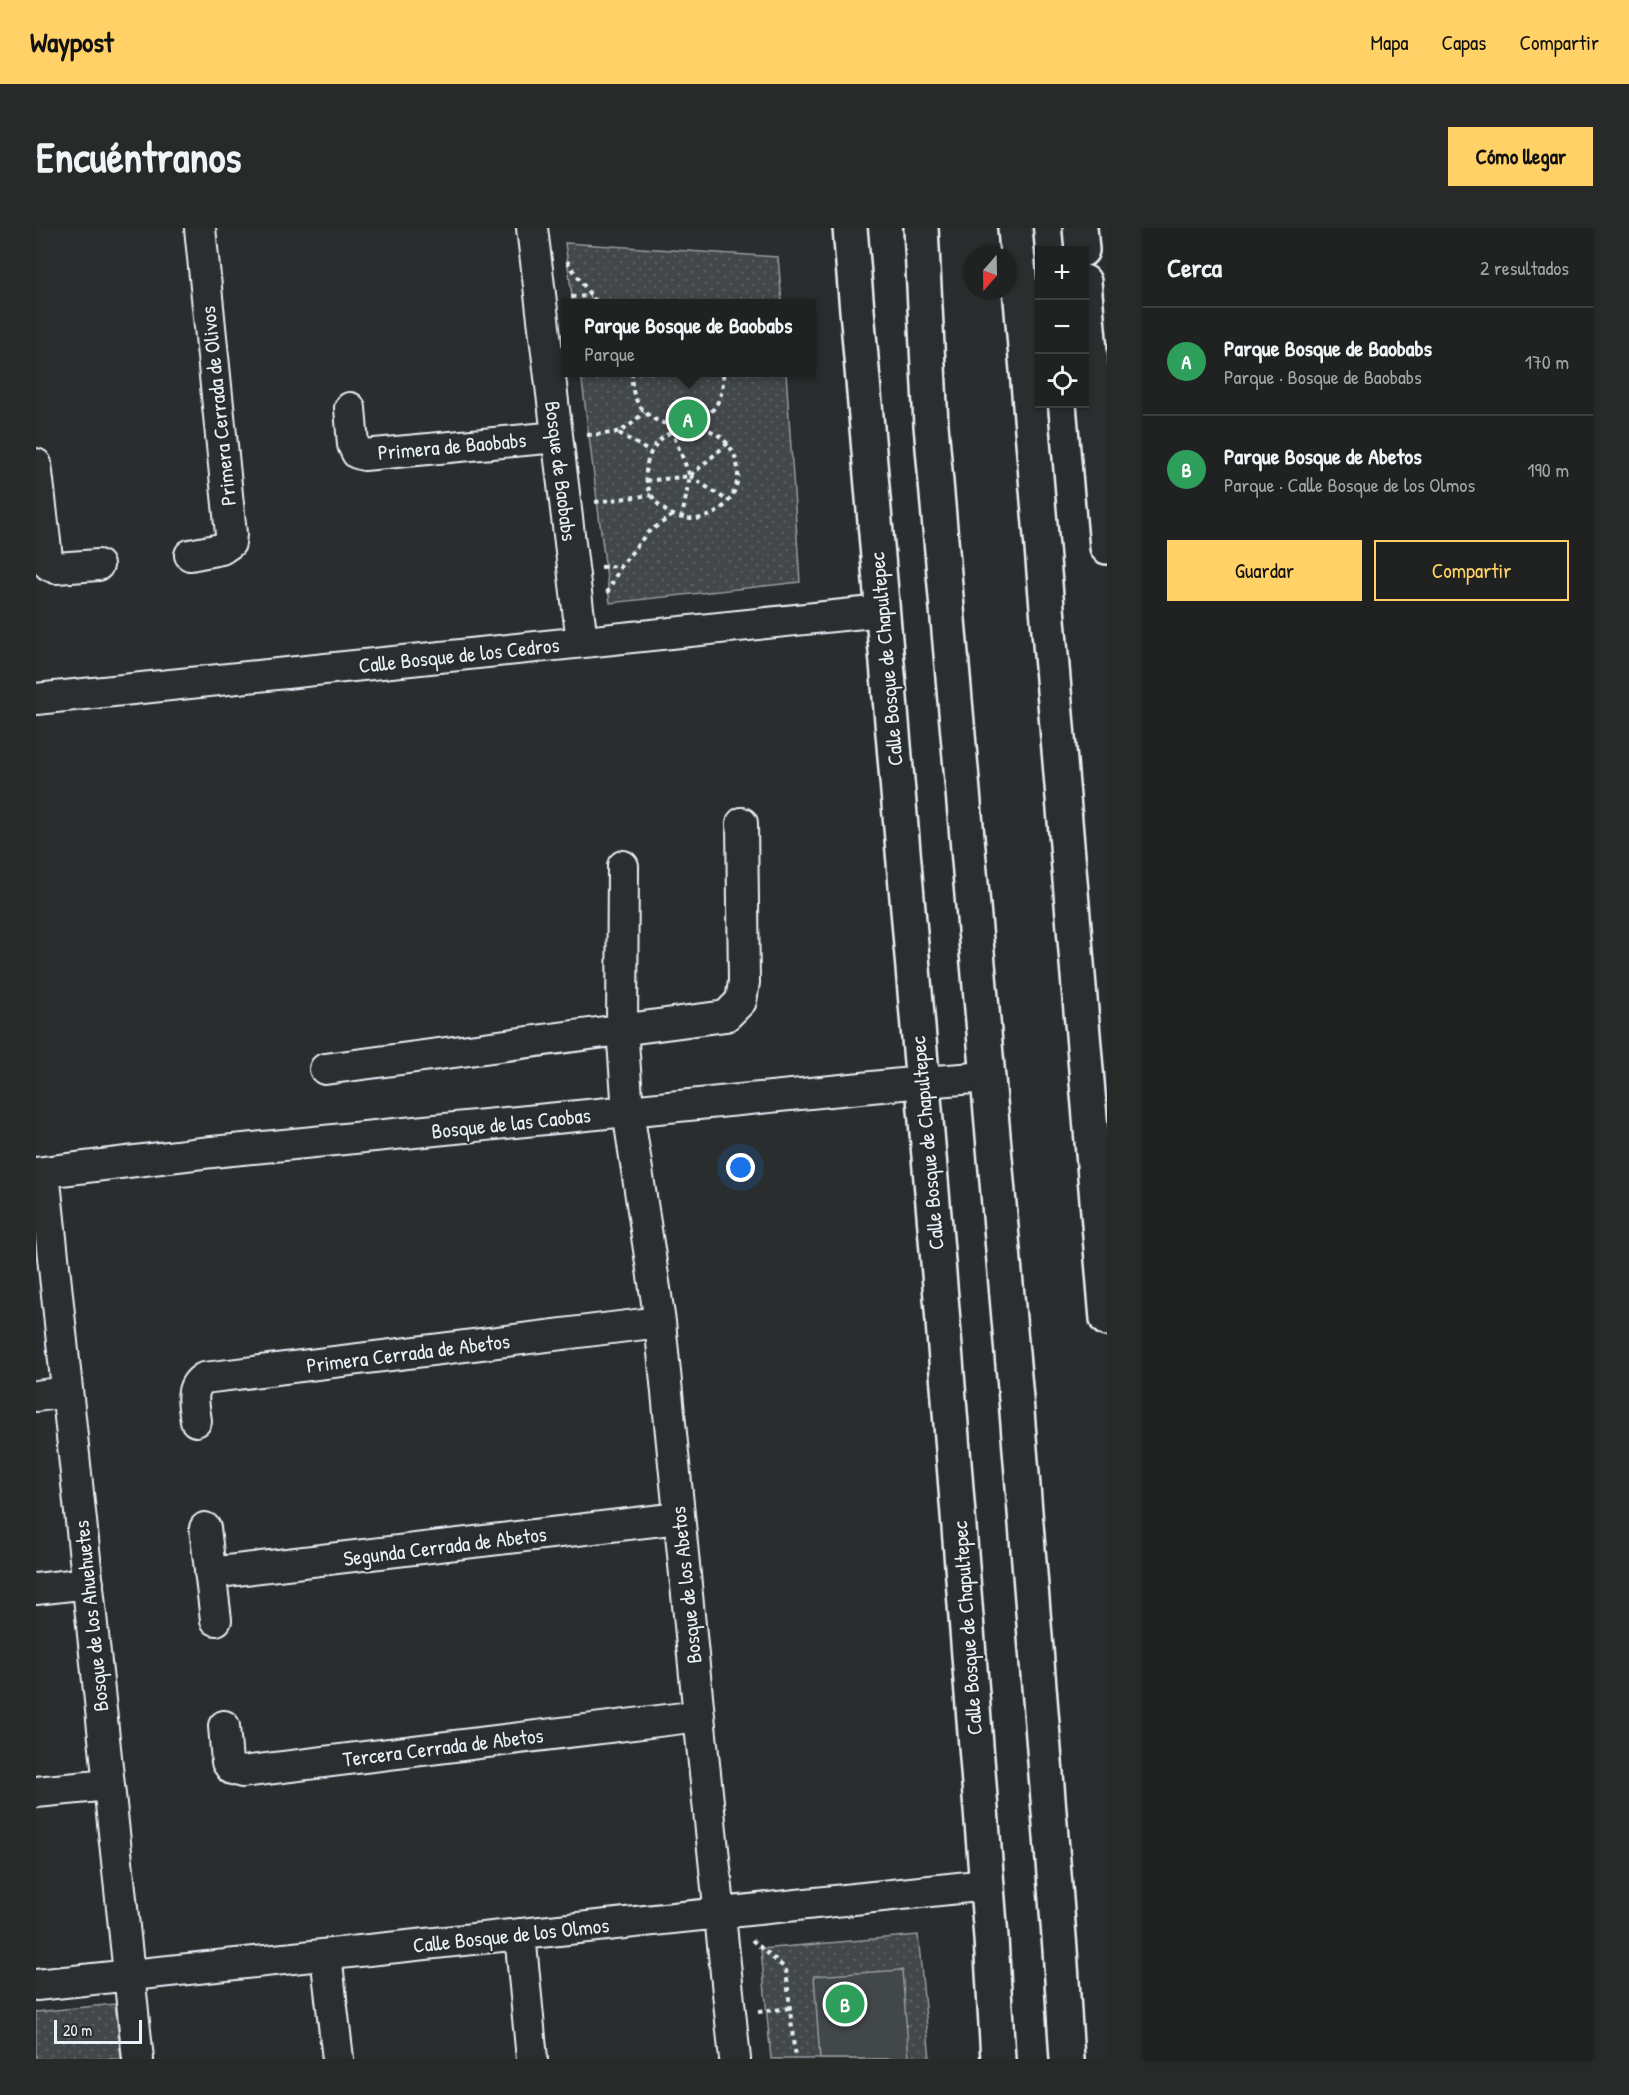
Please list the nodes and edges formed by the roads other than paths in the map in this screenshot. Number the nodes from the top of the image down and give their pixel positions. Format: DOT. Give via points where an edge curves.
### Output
graph roads {
  1 [pos="200,228"];
  2 [pos="532,228"];
  3 [pos="850,228"];
  4 [pos="921,228"];
  5 [pos="1015,228"];
  6 [pos="1080,228"];
  7 [pos="1082,246"];
  8 [pos="1086,300"];
  9 [pos="350,408"];
  10 [pos="556,436"];
  11 [pos="36,464"];
  12 [pos="1107,547"];
  13 [pos="190,555"];
  14 [pos="98,565"];
  15 [pos="882,611"];
  16 [pos="582,642"];
  17 [pos="36,699"];
  18 [pos="742,823"];
  19 [pos="623,866"];
  20 [pos="622,1028"];
  21 [pos="325,1069"];
  22 [pos="988,1077"];
  23 [pos="922,1082"];
  24 [pos="628,1111"];
  25 [pos="40,1173"];
  26 [pos="1107,1319"];
  27 [pos="660,1322"];
  28 [pos="68,1392"];
  29 [pos="36,1396"];
  30 [pos="196,1421"];
  31 [pos="680,1518"];
  32 [pos="205,1528"];
  33 [pos="210,1573"];
  34 [pos="88,1583"];
  35 [pos="36,1589"];
  36 [pos="216,1620"];
  37 [pos="699,1716"];
  38 [pos="224,1726"];
  39 [pos="109,1785"];
  40 [pos="36,1792"];
  41 [pos="987,1885"];
  42 [pos="719,1913"];
  43 [pos="520,1934"];
  44 [pos="326,1954"];
  45 [pos="129,1976"];
  46 [pos="36,1985"];
  47 [pos="138,2059"];
  48 [pos="338,2059"];
  49 [pos="532,2059"];
  50 [pos="735,2059"];
  51 [pos="998,2059"];
  52 [pos="1067,2059"];
  1 -- 13 [label="street, Primera Cerrada de Olivos" via="231,534 230,543 221,549"];
  2 -- 10 [label="street, Bosque de Baobabs"];
  3 -- 15 [label="main road, Calle Bosque de Chapultepec"];
  4 -- 22 [label="main road" via="932,436"];
  5 -- 26 [label="main road"];
  6 -- 7 [label="main road"];
  8 -- 12 [label="main road"];
  9 -- 10 [label="street, Primera de Baobabs" via="353,445 357,453 364,455"];
  10 -- 16 [label="street, Bosque de Baobabs"];
  11 -- 14 [label="street" via="49,566"];
  15 -- 16 [label="street, Calle Bosque de los Cedros"];
  15 -- 23 [label="main road, Calle Bosque de Chapultepec"];
  16 -- 17 [label="street, Calle Bosque de los Cedros"];
  18 -- 20 [label="street" via="741,1001 726,1016"];
  19 -- 20 [label="street, Bosque de los Abetos"];
  20 -- 21 [label="street"];
  20 -- 24 [label="street, Bosque de los Abetos"];
  22 -- 23 [label="street, Bosque de las Caobas"];
  22 -- 52 [label="main road"];
  23 -- 24 [label="street, Bosque de las Caobas"];
  23 -- 41 [label="main road, Calle Bosque de Chapultepec"];
  24 -- 25 [label="street, Bosque de las Caobas"];
  24 -- 27 [label="street, Bosque de los Abetos"];
  25 -- 28 [label="street, Bosque de los Ahuehuetes"];
  27 -- 30 [label="street, Primera Cerrada de Abetos" via="204,1378 193,1391"];
  27 -- 31 [label="street, Bosque de los Abetos"];
  28 -- 29 [label="street"];
  28 -- 34 [label="street, Bosque de los Ahuehuetes"];
  31 -- 33 [label="street, Segunda Cerrada de Abetos"];
  31 -- 37 [label="street, Bosque de los Abetos"];
  32 -- 33 [label="street"];
  33 -- 36 [label="street"];
  34 -- 35 [label="street"];
  34 -- 39 [label="street, Bosque de los Ahuehuetes"];
  37 -- 38 [label="street, Tercera Cerrada de Abetos" via="242,1772 232,1769 227,1762"];
  37 -- 42 [label="street, Bosque de los Abetos"];
  39 -- 40 [label="street"];
  39 -- 45 [label="street, Bosque de los Ahuehuetes"];
  41 -- 42 [label="street, Calle Bosque de los Olmos"];
  41 -- 51 [label="main road, Calle Bosque de Chapultepec"];
  42 -- 43 [label="street, Calle Bosque de los Olmos"];
  42 -- 50 [label="street, Bosque de los Abetos"];
  43 -- 44 [label="street, Calle Bosque de los Olmos"];
  43 -- 49 [label="street"];
  44 -- 45 [label="street, Calle Bosque de los Olmos"];
  44 -- 48 [label="street"];
  45 -- 46 [label="street, Calle Bosque de los Olmos"];
  45 -- 47 [label="street, Bosque de los Ahuehuetes"];
}
